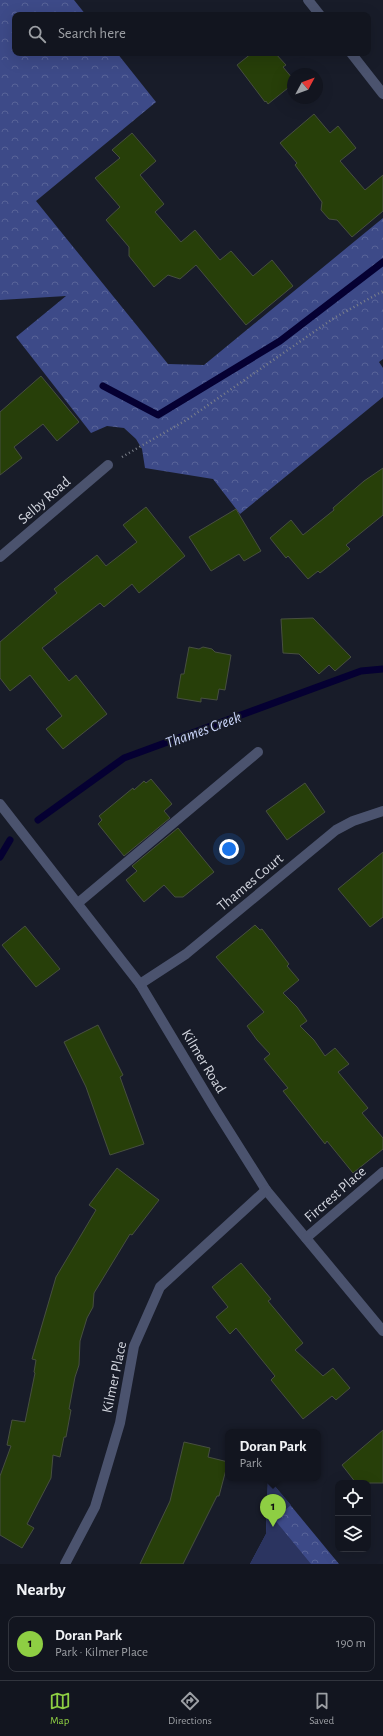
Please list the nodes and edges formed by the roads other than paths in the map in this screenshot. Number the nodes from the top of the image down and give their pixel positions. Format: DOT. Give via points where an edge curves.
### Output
graph roads {
  1 [pos="308,0"];
  2 [pos="318,12"];
  3 [pos="353,56"];
  4 [pos="383,94"];
  5 [pos="108,465"];
  6 [pos="0,557"];
  7 [pos="258,752"];
  8 [pos="0,804"];
  9 [pos="383,812"];
  10 [pos="78,903"];
  11 [pos="140,984"];
  12 [pos="383,1172"];
  13 [pos="266,1190"];
  14 [pos="306,1238"];
  15 [pos="383,1331"];
  16 [pos="65,1564"];
  1 -- 2 [label="street"];
  3 -- 4 [label="street"];
  5 -- 6 [label="street, Selby Road"];
  7 -- 10 [label="street"];
  8 -- 10 [label="street, Kilmer Road"];
  9 -- 11 [label="street, Thames Court" via="353,821 336,830 186,954"];
  10 -- 11 [label="street, Kilmer Road"];
  11 -- 13 [label="street, Kilmer Road"];
  12 -- 14 [label="street, Fircrest Place"];
  13 -- 14 [label="street, Kilmer Road"];
  13 -- 16 [label="street, Kilmer Place" via="160,1287 134,1346 120,1423 95,1507"];
  14 -- 15 [label="street, Kilmer Road"];
}
